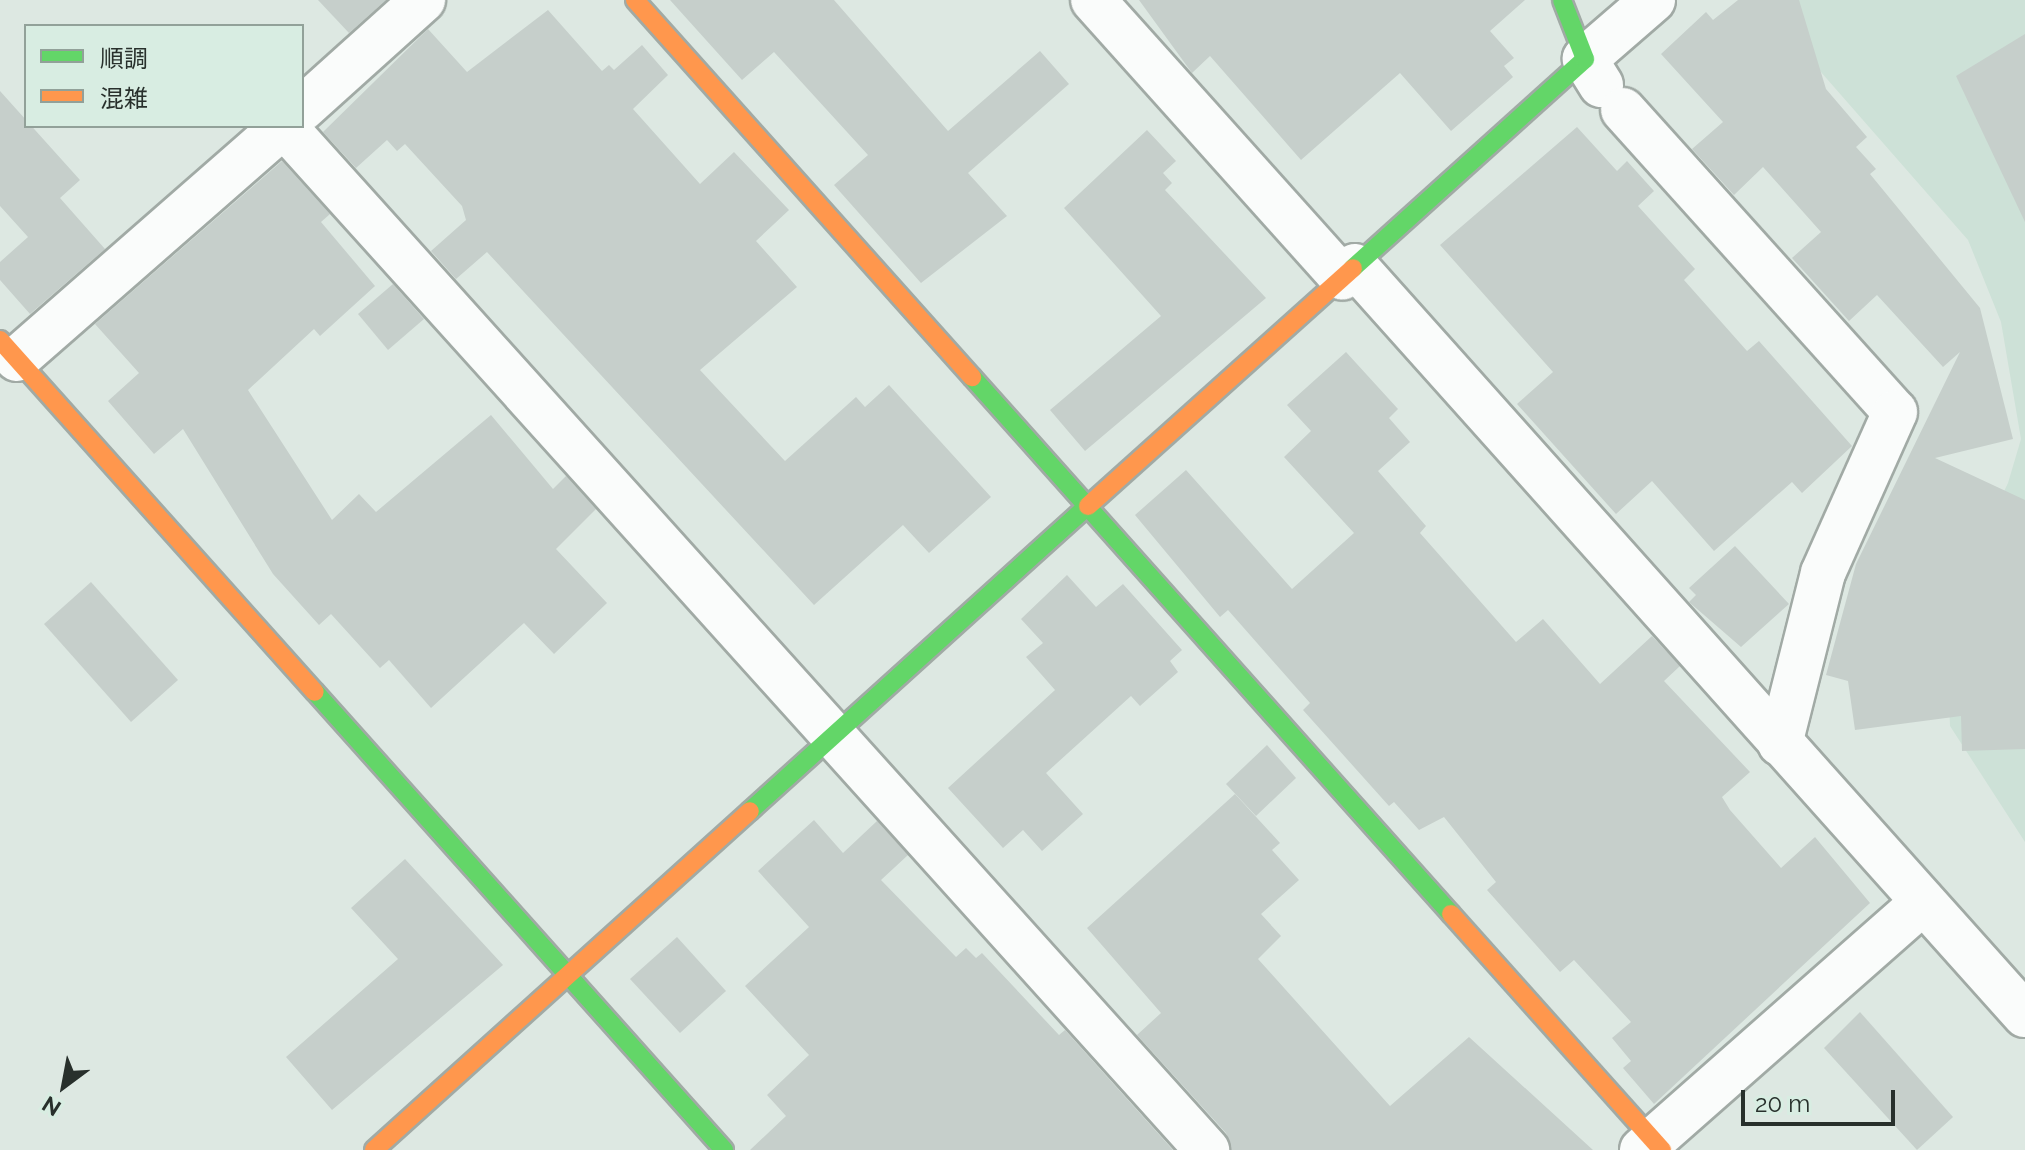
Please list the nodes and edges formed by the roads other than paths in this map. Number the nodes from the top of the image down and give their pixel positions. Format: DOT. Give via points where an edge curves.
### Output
graph roads {
  1 [pos="423,0"];
  2 [pos="635,0"];
  3 [pos="1093,0"];
  4 [pos="1562,0"];
  5 [pos="1653,0"];
  6 [pos="1603,85"];
  7 [pos="304,107"];
  8 [pos="282,128"];
  9 [pos="286,128"];
  10 [pos="1348,272"];
  11 [pos="9,349"];
  12 [pos="1090,506"];
  13 [pos="838,734"];
  14 [pos="1780,744"];
  15 [pos="1923,902"];
  16 [pos="570,976"];
  17 [pos="2025,1015"];
  18 [pos="1652,1147"];
  19 [pos="374,1150"];
  20 [pos="724,1150"];
  21 [pos="1207,1150"];
  1 -- 7 [label="street"];
  2 -- 12 [label="street"];
  3 -- 10 [label="street"];
  4 -- 6 [label="street"];
  5 -- 6 [label="street"];
  6 -- 10 [label="street"];
  6 -- 14 [label="street" via="1895,412 1823,573"];
  8 -- 11 [label="street"];
  9 -- 13 [label="street"];
  10 -- 12 [label="street"];
  10 -- 14 [label="street"];
  11 -- 16 [label="street"];
  12 -- 13 [label="street"];
  12 -- 18 [label="street"];
  13 -- 16 [label="street"];
  13 -- 21 [label="street"];
  14 -- 15 [label="street"];
  15 -- 17 [label="street"];
  15 -- 18 [label="street"];
  16 -- 19 [label="street"];
  16 -- 20 [label="street"];
}
